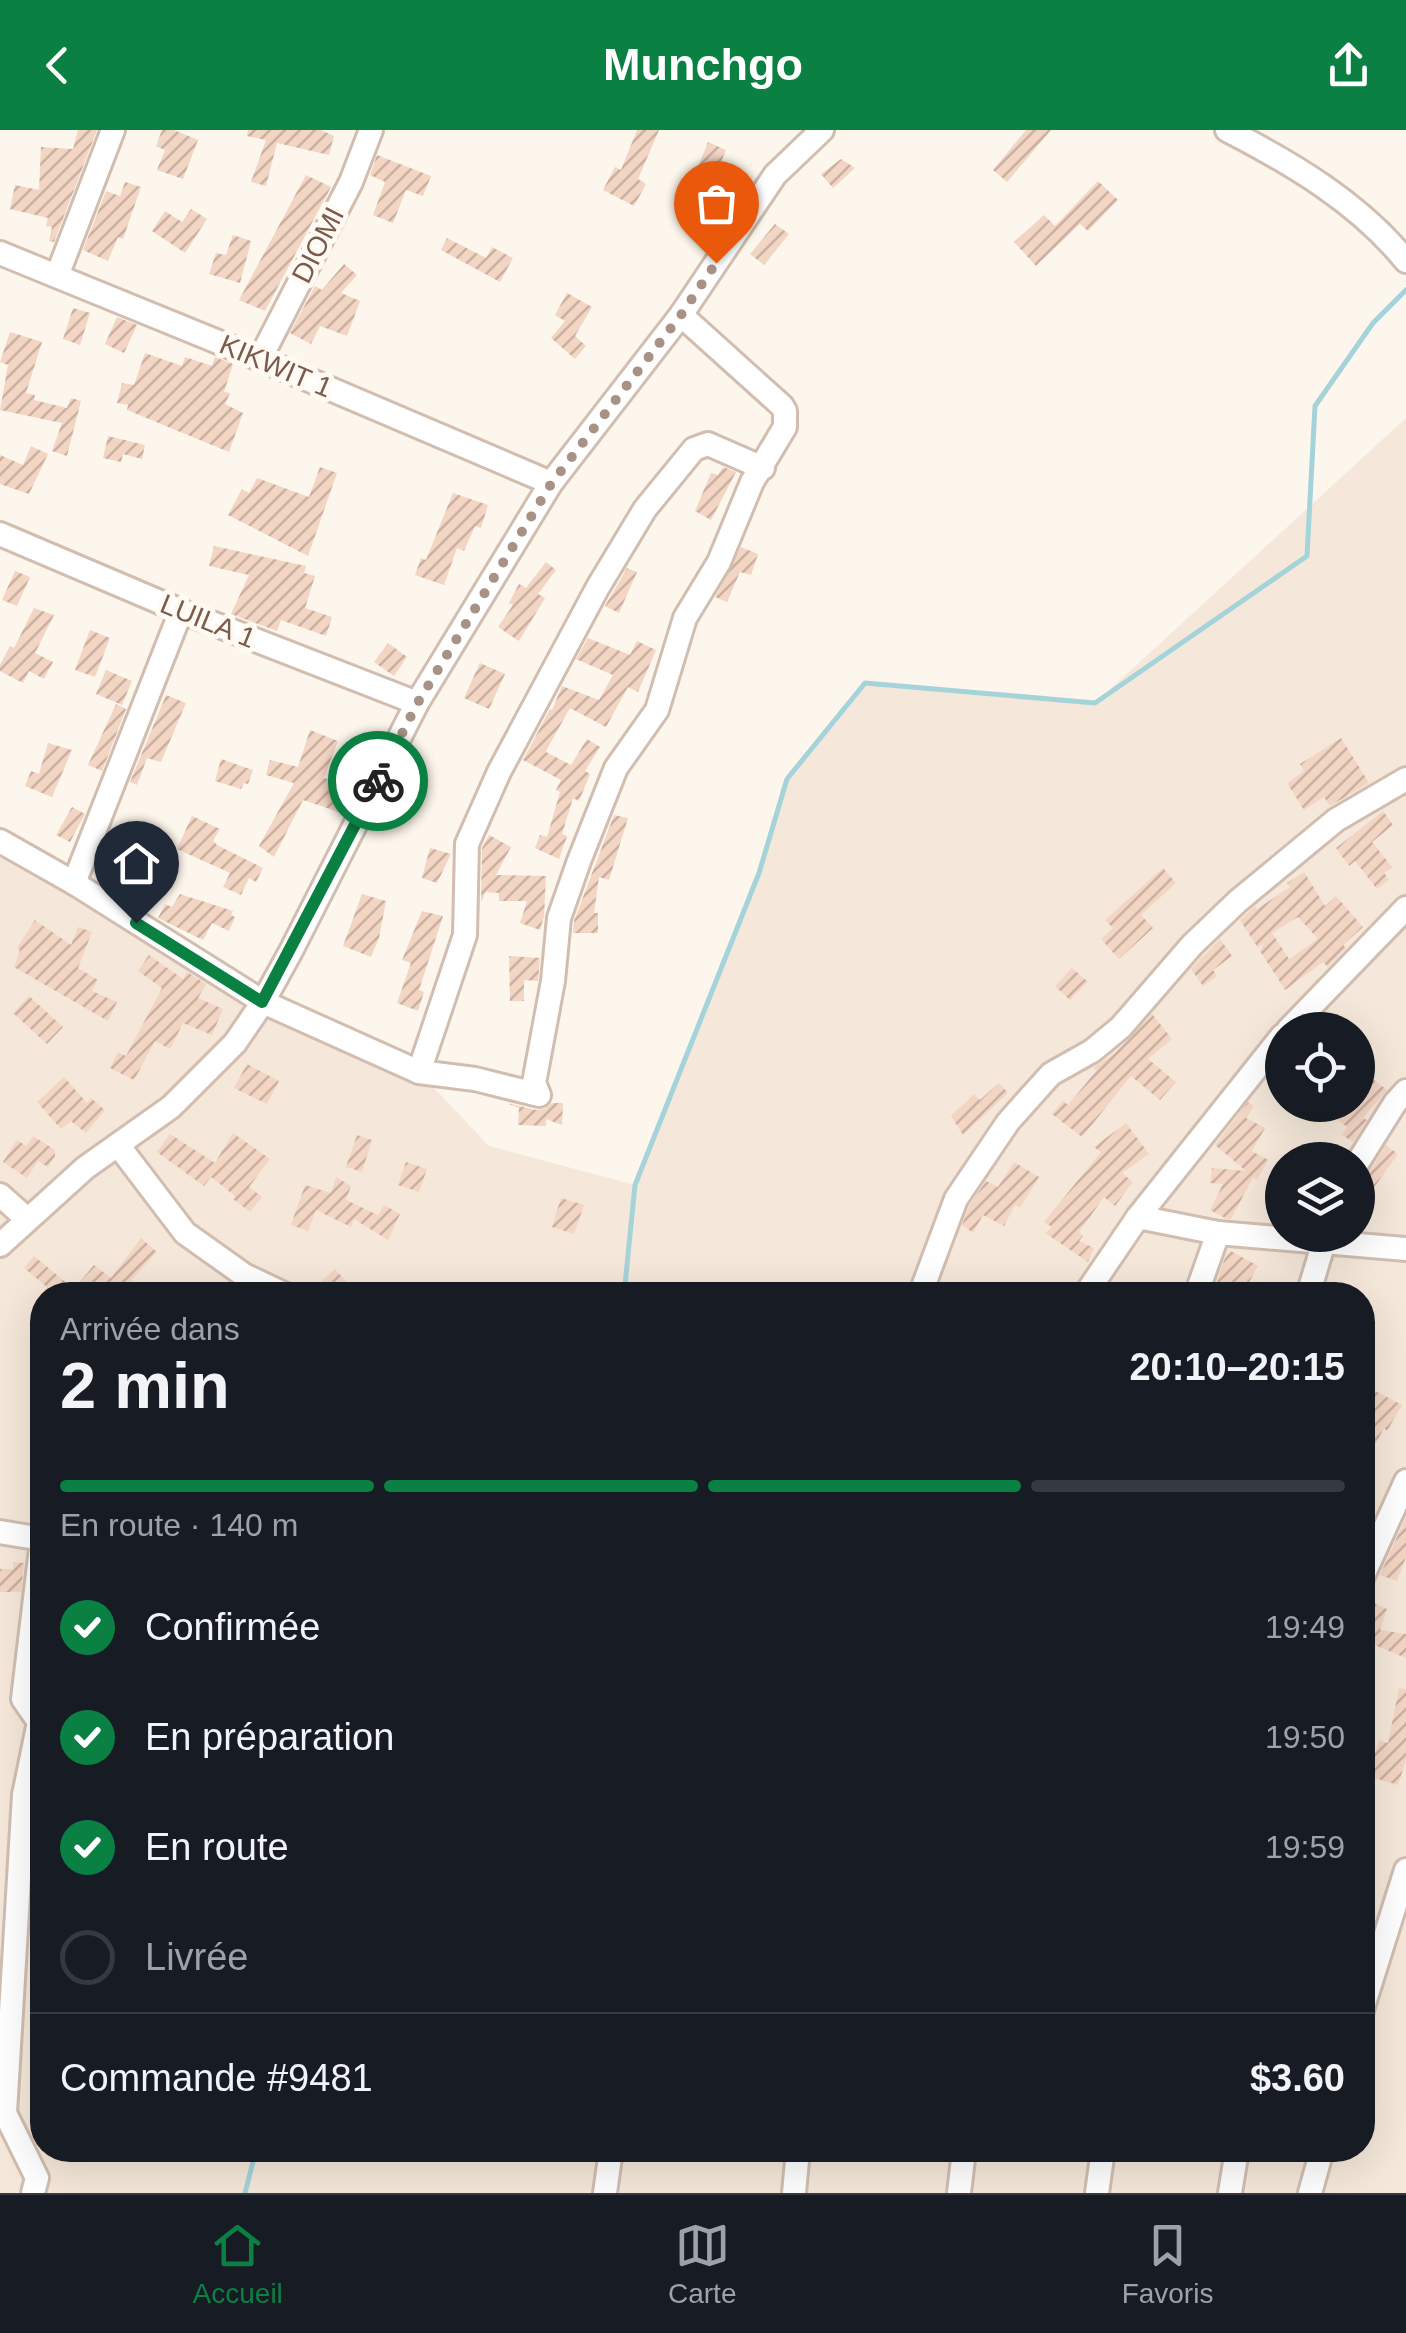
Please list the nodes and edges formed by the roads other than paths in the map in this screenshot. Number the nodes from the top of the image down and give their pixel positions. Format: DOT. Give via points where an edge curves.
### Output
graph roads {
  1 [pos="113,130"];
  2 [pos="371,130"];
  3 [pos="822,130"];
  4 [pos="1228,130"];
  5 [pos="0,253"];
  6 [pos="1402,256"];
  7 [pos="57,276"];
  8 [pos="681,315"];
  9 [pos="260,359"];
  10 [pos="762,468"];
  11 [pos="551,484"];
  12 [pos="0,534"];
  13 [pos="181,611"];
  14 [pos="417,704"];
  15 [pos="1406,779"];
  16 [pos="0,841"];
  17 [pos="74,883"];
  18 [pos="1406,908"];
  19 [pos="262,1002"];
  20 [pos="1305,1012"];
  21 [pos="1265,1057"];
  22 [pos="420,1072"];
  23 [pos="1406,1091"];
  24 [pos="1370,1142"];
  25 [pos="118,1145"];
  26 [pos="0,1194"];
  27 [pos="1138,1217"];
  28 [pos="26,1219"];
  29 [pos="1218,1233"];
  30 [pos="1265,1236"];
  31 [pos="0,1245"];
  32 [pos="1375,1245"];
  33 [pos="1406,1248"];
  34 [pos="1321,1252"];
  35 [pos="260,1282"];
  36 [pos="925,1282"];
  37 [pos="1094,1282"];
  38 [pos="1201,1282"];
  39 [pos="1312,1282"];
  40 [pos="1406,1481"];
  41 [pos="0,1532"];
  42 [pos="30,1538"];
  43 [pos="1375,1549"];
  44 [pos="30,1601"];
  45 [pos="11,1698"];
  46 [pos="30,1714"];
  47 [pos="30,1766"];
  48 [pos="1406,1870"];
  49 [pos="1375,1969"];
  50 [pos="610,2162"];
  51 [pos="797,2162"];
  52 [pos="963,2162"];
  53 [pos="1101,2162"];
  54 [pos="1234,2162"];
  55 [pos="1319,2162"];
  56 [pos="33,2193"];
  57 [pos="605,2193"];
  58 [pos="794,2193"];
  59 [pos="959,2193"];
  60 [pos="1096,2193"];
  61 [pos="1230,2193"];
  62 [pos="1310,2193"];
  1 -- 7 [label="street"];
  2 -- 9 [label="street, DIOMI"];
  3 -- 8 [label="street" via="775,175"];
  4 -- 6 [label="street" via="1334,194"];
  5 -- 7 [label="street, KIKWIT 1"];
  7 -- 9 [label="street, KIKWIT 1"];
  8 -- 10 [label="street" via="786,412"];
  8 -- 11 [label="street"];
  9 -- 11 [label="street, KIKWIT 1"];
  10 -- 22 [label="street" via="708,444 694,449 645,509 598,587 467,844 465,935"];
  10 -- 22 [label="street" via="685,618 657,710 616,768 559,918 534,1083 539,1095"];
  11 -- 14 [label="street"];
  12 -- 13 [label="street, LUILA 1"];
  13 -- 14 [label="street, LUILA 1"];
  13 -- 17 [label="street"];
  14 -- 19 [label="street"];
  15 -- 36 [label="street" via="1336,820 1238,901 1121,1027 1052,1074 1008,1122 956,1198"];
  16 -- 17 [label="street"];
  17 -- 19 [label="street"];
  18 -- 20 [label="street"];
  19 -- 22 [label="street"];
  19 -- 25 [label="street" via="199,1079"];
  21 -- 27 [label="street"];
  23 -- 24 [label="street"];
  25 -- 28 [label="street"];
  25 -- 35 [label="street" via="181,1230"];
  26 -- 28 [label="street"];
  27 -- 29 [label="street"];
  27 -- 37 [label="street"];
  28 -- 31 [label="street"];
  29 -- 30 [label="street"];
  29 -- 38 [label="street"];
  32 -- 33 [label="street"];
  34 -- 39 [label="street"];
  40 -- 43 [label="street"];
  41 -- 42 [label="street"];
  44 -- 45 [label="street"];
  45 -- 46 [label="street"];
  47 -- 56 [label="street" via="5,2113 37,2178"];
  48 -- 49 [label="street"];
  50 -- 57 [label="street"];
  51 -- 58 [label="street"];
  52 -- 59 [label="street"];
  53 -- 60 [label="street"];
  54 -- 61 [label="street"];
  55 -- 62 [label="street"];
}
